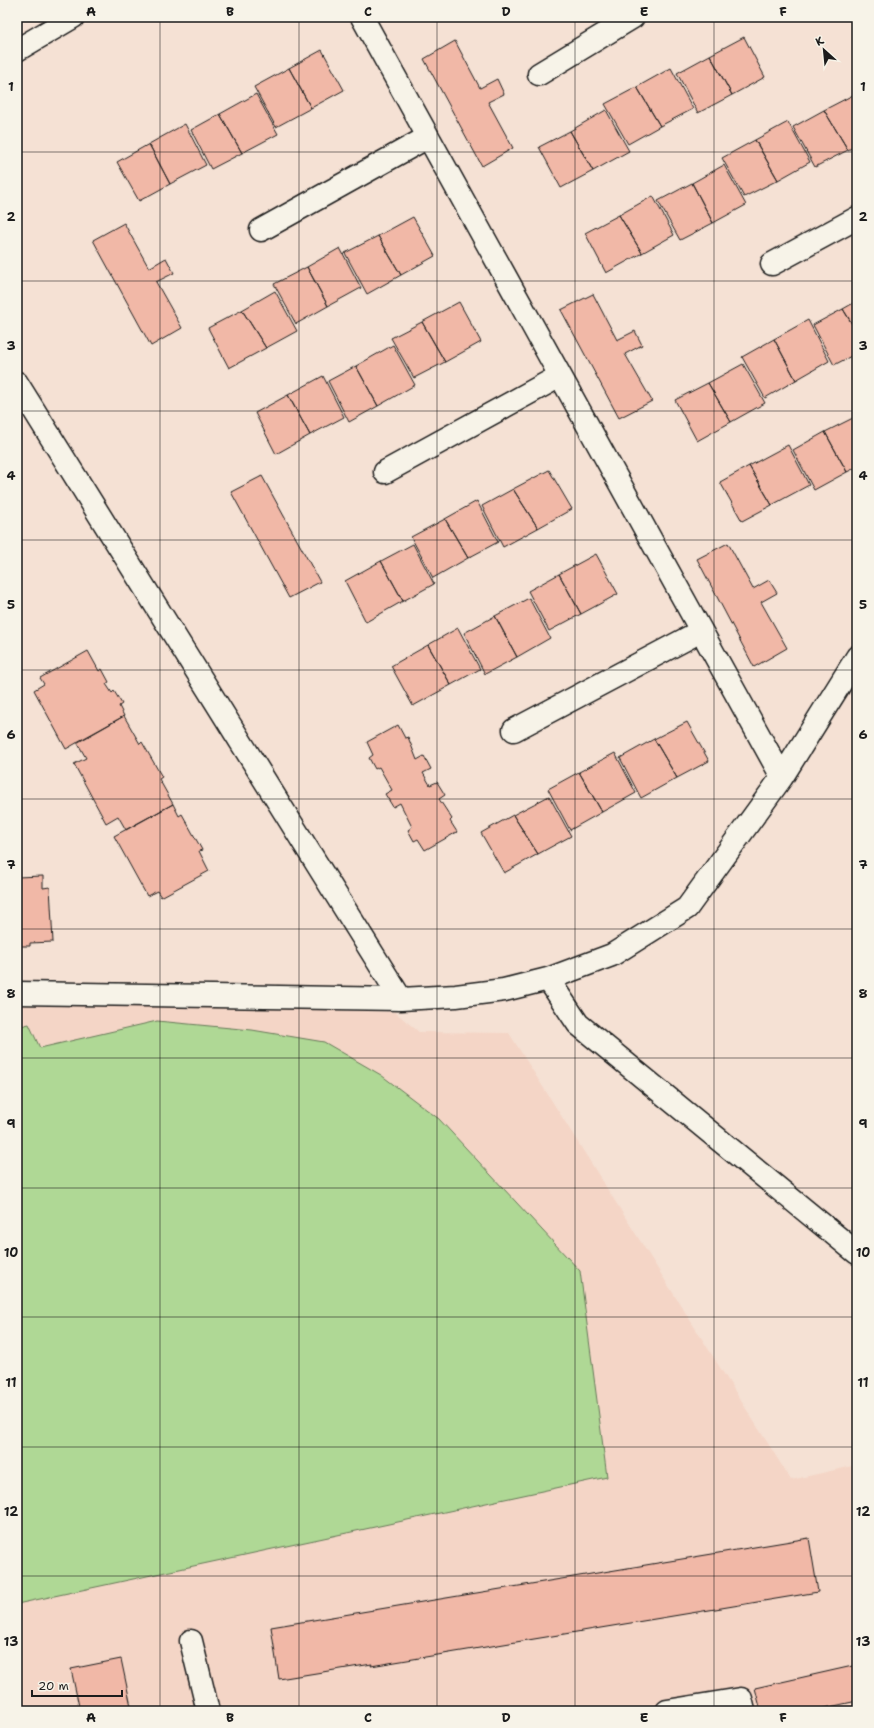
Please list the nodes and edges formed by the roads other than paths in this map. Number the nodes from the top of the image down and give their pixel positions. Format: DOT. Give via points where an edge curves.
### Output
graph roads {
  1 [pos="73,17"];
  2 [pos="362,17"];
  3 [pos="633,17"];
  4 [pos="17,50"];
  5 [pos="539,74"];
  6 [pos="428,137"];
  7 [pos="857,218"];
  8 [pos="261,230"];
  9 [pos="772,264"];
  10 [pos="560,376"];
  11 [pos="17,383"];
  12 [pos="385,472"];
  13 [pos="701,631"];
  14 [pos="857,657"];
  15 [pos="514,730"];
  16 [pos="782,777"];
  17 [pos="548,979"];
  18 [pos="17,993"];
  19 [pos="402,999"];
  20 [pos="857,1253"];
  21 [pos="191,1641"];
  22 [pos="208,1711"];
  23 [pos="667,1711"];
  24 [pos="744,1711"];
  1 -- 4 [label="street"];
  2 -- 6 [label="street"];
  3 -- 5 [label="street"];
  6 -- 8 [label="street"];
  6 -- 10 [label="street"];
  7 -- 9 [label="street"];
  10 -- 12 [label="street"];
  10 -- 13 [label="street"];
  11 -- 19 [label="street"];
  13 -- 15 [label="street"];
  13 -- 16 [label="street"];
  14 -- 16 [label="street"];
  16 -- 17 [label="street" via="687,908 612,955"];
  17 -- 19 [label="street" via="490,992"];
  17 -- 20 [label="street" via="578,1024"];
  18 -- 19 [label="street"];
  21 -- 22 [label="street"];
  23 -- 24 [label="street" via="741,1699"];
}
